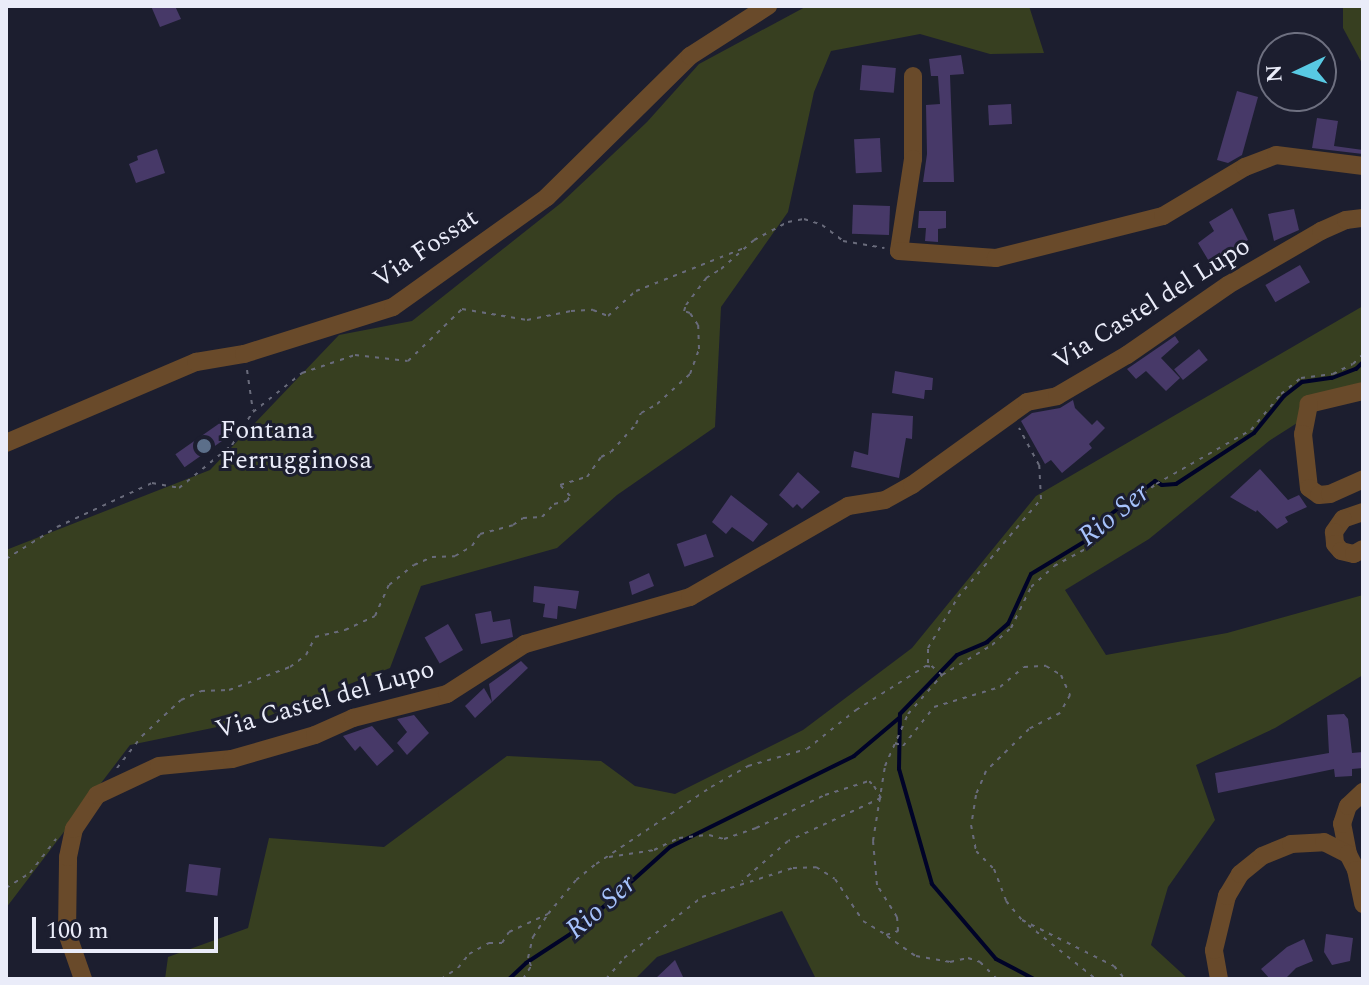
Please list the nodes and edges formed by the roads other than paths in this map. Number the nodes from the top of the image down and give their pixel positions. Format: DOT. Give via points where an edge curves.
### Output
graph roads {
  1 [pos="768,6"];
  2 [pos="913,76"];
  3 [pos="1363,166"];
  4 [pos="1363,218"];
  5 [pos="1363,391"];
  6 [pos="6,443"];
  7 [pos="1363,479"];
  8 [pos="1363,512"];
  9 [pos="1363,549"];
  10 [pos="1363,792"];
  11 [pos="1348,854"];
  12 [pos="1363,904"];
  13 [pos="83,979"];
  14 [pos="1219,979"];
  1 -- 6 [label="street, Via Fossat" via="690,56 547,197 393,307 244,354 196,362"];
  2 -- 3 [label="street" via="913,159 899,251 996,258 1163,216 1245,167 1276,155"];
  4 -- 13 [label="street, Via Castel del Lupo" via="1321,231 1228,285 1057,396 1027,402 912,485 885,500 848,506 690,597 525,644 447,694 353,718 232,759 159,766 97,795 74,829 68,857 67,933"];
  5 -- 7 [label="street" via="1309,404 1303,434 1309,488 1330,494"];
  8 -- 9 [label="street" via="1343,519 1334,532 1341,551 1354,554"];
  10 -- 11 [label="street" via="1348,806 1342,824"];
  11 -- 12 [label="street"];
  11 -- 14 [label="street" via="1324,842 1291,844 1262,856 1240,874 1227,896 1214,950"];
}
